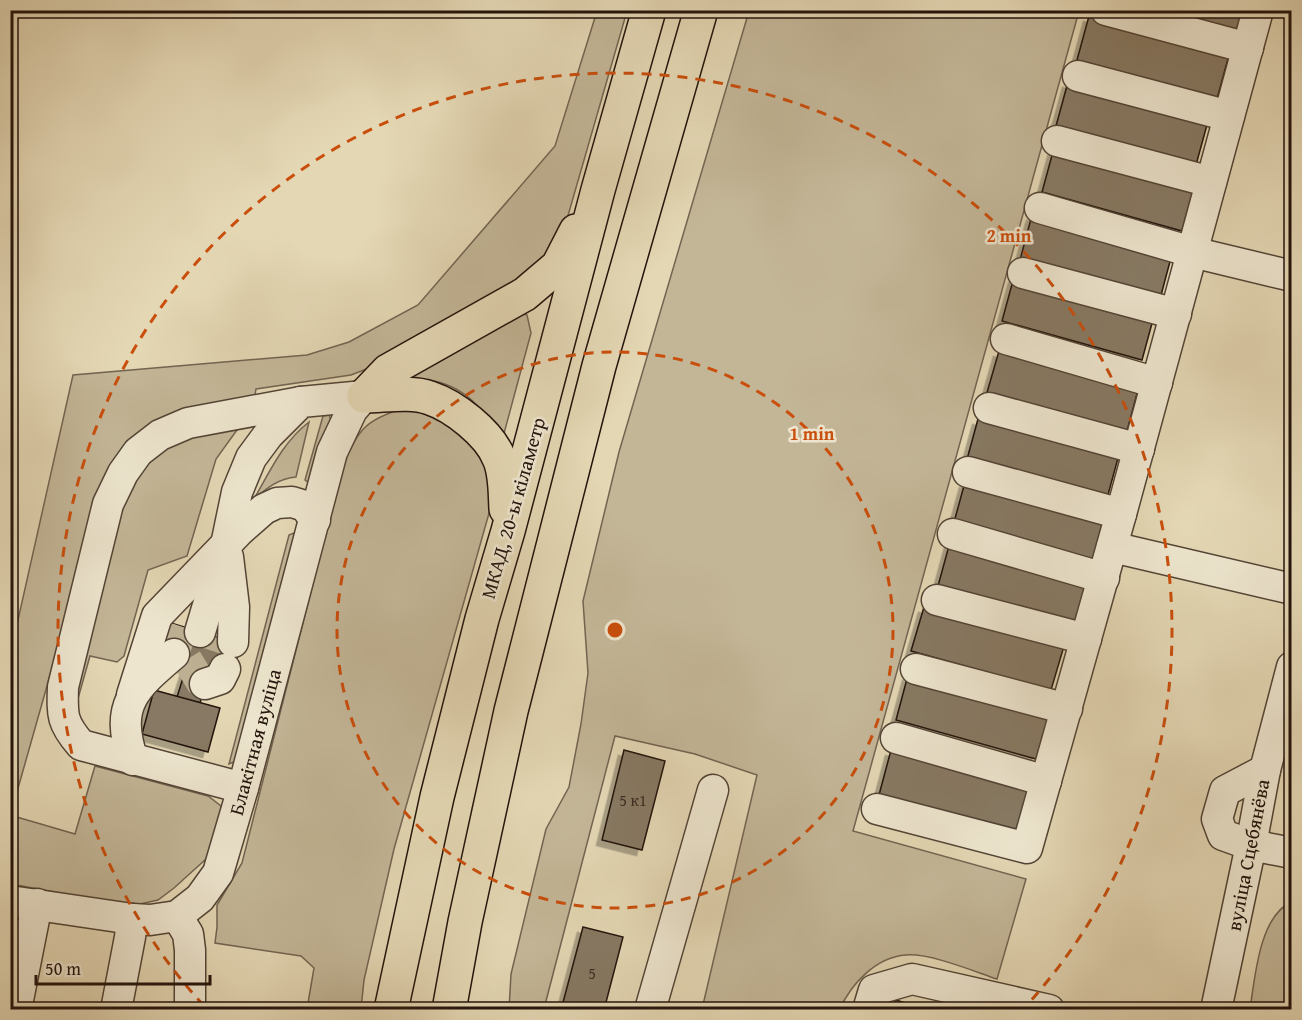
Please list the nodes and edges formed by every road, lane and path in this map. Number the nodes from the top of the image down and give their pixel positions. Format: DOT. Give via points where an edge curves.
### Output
graph roads {
  1 [pos="649,10"];
  2 [pos="701,10"];
  3 [pos="1106,10"];
  4 [pos="1258,10"];
  5 [pos="1248,48"];
  6 [pos="1078,76"];
  7 [pos="1229,116"];
  8 [pos="1057,141"];
  9 [pos="1211,182"];
  10 [pos="598,190"];
  11 [pos="1040,208"];
  12 [pos="1192,252"];
  13 [pos="1023,273"];
  14 [pos="1292,276"];
  15 [pos="1176,314"];
  16 [pos="1006,339"];
  17 [pos="1157,383"];
  18 [pos="364,396"];
  19 [pos="301,402"];
  20 [pos="989,408"];
  21 [pos="1139,450"];
  22 [pos="968,472"];
  23 [pos="1121,514"];
  24 [pos="315,520"];
  25 [pos="508,531"];
  26 [pos="953,534"];
  27 [pos="226,545"];
  28 [pos="1112,547"];
  29 [pos="1104,578"];
  30 [pos="1292,590"];
  31 [pos="937,600"];
  32 [pos="1086,639"];
  33 [pos="202,653"];
  34 [pos="1292,667"];
  35 [pos="916,669"];
  36 [pos="142,684"];
  37 [pos="1066,709"];
  38 [pos="896,738"];
  39 [pos="133,760"];
  40 [pos="1046,781"];
  41 [pos="243,788"];
  42 [pos="713,790"];
  43 [pos="877,809"];
  44 [pos="1251,844"];
  45 [pos="1292,853"];
  46 [pos="24,902"];
  47 [pos="177,916"];
  48 [pos="132,919"];
  49 [pos="465,922"];
  50 [pos="871,1009"];
  51 [pos="16,1010"];
  52 [pos="116,1010"];
  53 [pos="190,1010"];
  54 [pos="391,1010"];
  55 [pos="449,1010"];
  56 [pos="466,1010"];
  57 [pos="650,1010"];
  58 [pos="1049,1010"];
  59 [pos="1216,1010"];
  1 -- 10 [label="highway, МКАД, 20-ы кіламетр"];
  2 -- 49 [label="highway" via="599,366 511,711"];
  3 -- 5 [label="street"];
  4 -- 5 [label="street"];
  5 -- 7 [label="street"];
  6 -- 7 [label="street"];
  7 -- 9 [label="street"];
  8 -- 9 [label="street"];
  9 -- 12 [label="street"];
  10 -- 18 [label="highway" via="558,266 525,294 388,371"];
  10 -- 25 [label="highway, МКАД, 20-ы кіламетр"];
  11 -- 12 [label="street"];
  12 -- 14 [label="street"];
  12 -- 15 [label="street"];
  13 -- 15 [label="street"];
  15 -- 17 [label="street"];
  16 -- 17 [label="street"];
  17 -- 21 [label="street"];
  18 -- 19 [label="street"];
  18 -- 24 [label="street, Блакітная вуліца" via="352,410 332,452"];
  18 -- 25 [label="highway" via="429,397 466,417 499,457"];
  19 -- 27 [label="street" via="251,458 237,492"];
  19 -- 39 [label="street" via="188,423 160,435 138,452 108,504 63,687 63,709 67,728 81,745"];
  20 -- 21 [label="street"];
  21 -- 23 [label="street"];
  22 -- 23 [label="street"];
  23 -- 28 [label="street"];
  24 -- 27 [label="street" via="305,506 277,503 264,509"];
  24 -- 41 [label="street, Блакітная вуліца"];
  25 -- 54 [label="highway, МКАД, 20-ы кіламетр" via="437,796"];
  26 -- 29 [label="street"];
  27 -- 33 [label="street"];
  27 -- 33 [label="street" via="234,607"];
  27 -- 36 [label="street" via="157,616"];
  28 -- 29 [label="street"];
  28 -- 30 [label="street"];
  29 -- 32 [label="street"];
  31 -- 32 [label="street"];
  32 -- 37 [label="street"];
  33 -- 36 [label="street"];
  34 -- 44 [label="street, вуліца Сцебянёва" via="1264,770"];
  35 -- 37 [label="street"];
  36 -- 39 [label="street" via="126,721 126,739"];
  37 -- 40 [label="street"];
  38 -- 40 [label="street"];
  39 -- 41 [label="street"];
  40 -- 43 [label="street" via="1027,848"];
  41 -- 47 [label="street, Блакітная вуліца" via="218,873 200,898"];
  42 -- 57 [label="street"];
  44 -- 45 [label="street"];
  44 -- 59 [label="street, вуліца Сцебянёва"];
  46 -- 48 [label="street"];
  46 -- 51 [label="street"];
  47 -- 48 [label="street"];
  47 -- 53 [label="street" via="188,934"];
  48 -- 52 [label="street"];
  49 -- 55 [label="highway"];
  49 -- 56 [label="highway"];
  50 -- 58 [label="street" via="874,990 912,979"];
}
